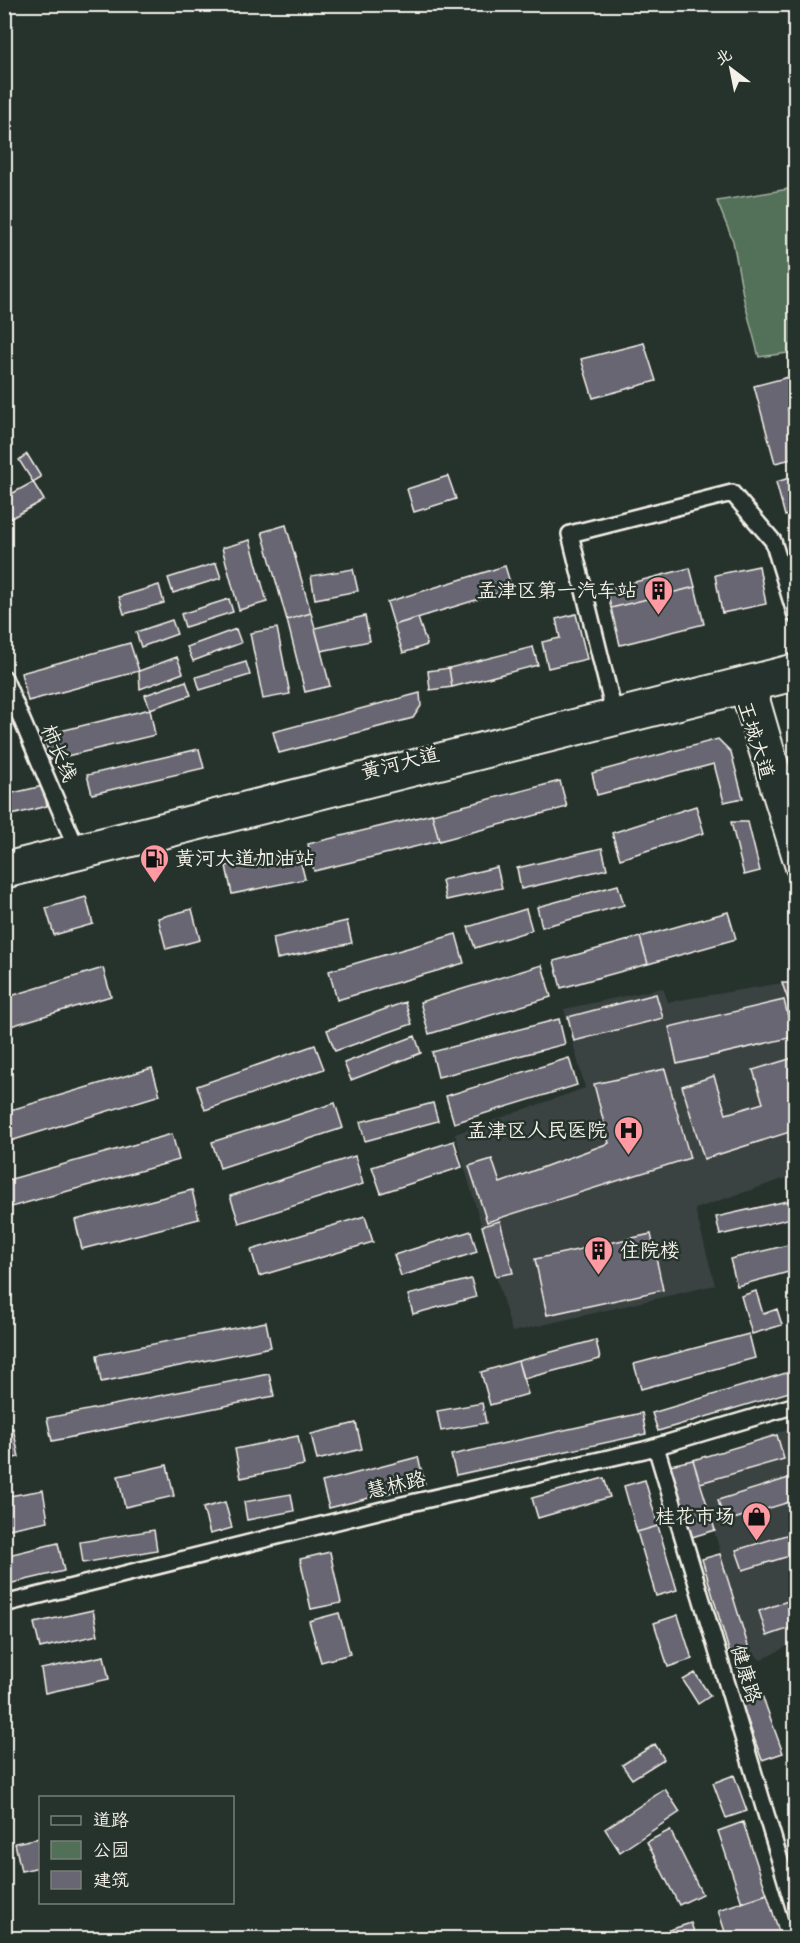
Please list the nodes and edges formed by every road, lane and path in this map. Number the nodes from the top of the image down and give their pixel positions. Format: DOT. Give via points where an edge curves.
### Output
graph roads {
  1 [pos="795,616"];
  2 [pos="795,664"];
  3 [pos="4,678"];
  4 [pos="795,680"];
  5 [pos="747,684"];
  6 [pos="615,717"];
  7 [pos="795,825"];
  8 [pos="75,845"];
  9 [pos="4,863"];
  10 [pos="795,868"];
  11 [pos="4,878"];
  12 [pos="795,1405"];
  13 [pos="656,1447"];
  14 [pos="4,1604"];
  15 [pos="795,1914"];
  1 -- 6 [label="street" via="773,542 732,493 570,534"];
  2 -- 5 [label="main road, 黄河大道"];
  3 -- 8 [label="street, 柿长线"];
  4 -- 5 [label="main road, 黄河大道"];
  5 -- 6 [label="main road, 黄河大道"];
  5 -- 7 [label="main road, 王城大道"];
  5 -- 10 [label="main road, 王城大道"];
  6 -- 8 [label="main road, 黄河大道"];
  6 -- 11 [label="main road, 黄河大道"];
  8 -- 9 [label="main road, 黄河大道"];
  12 -- 13 [label="street, 慧林路"];
  13 -- 14 [label="street, 慧林路" via="398,1506"];
  13 -- 15 [label="street, 健康路"];
}
